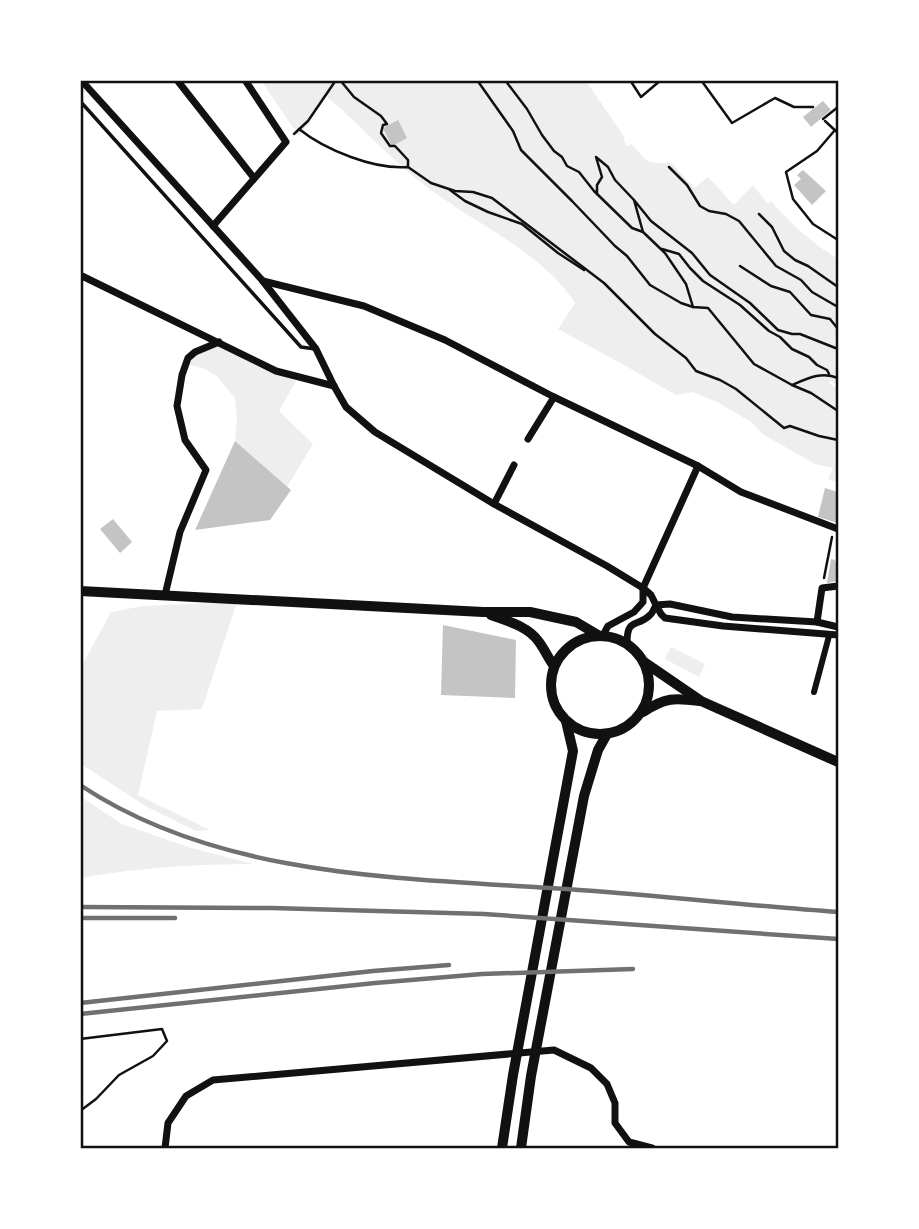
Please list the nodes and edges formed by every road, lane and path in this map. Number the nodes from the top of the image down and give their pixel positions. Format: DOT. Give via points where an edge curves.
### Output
graph roads {
  1 [pos="81,80"];
  2 [pos="177,80"];
  3 [pos="245,80"];
  4 [pos="338,80"];
  5 [pos="477,80"];
  6 [pos="505,80"];
  7 [pos="629,80"];
  8 [pos="661,80"];
  9 [pos="701,80"];
  10 [pos="80,101"];
  11 [pos="813,107"];
  12 [pos="838,107"];
  13 [pos="299,129"];
  14 [pos="837,131"];
  15 [pos="286,142"];
  16 [pos="408,167"];
  17 [pos="669,167"];
  18 [pos="254,178"];
  19 [pos="447,189"];
  20 [pos="597,194"];
  21 [pos="634,200"];
  22 [pos="759,214"];
  23 [pos="213,226"];
  24 [pos="643,232"];
  25 [pos="838,240"];
  26 [pos="662,249"];
  27 [pos="740,266"];
  28 [pos="591,274"];
  29 [pos="80,275"];
  30 [pos="262,280"];
  31 [pos="838,288"];
  32 [pos="693,307"];
  33 [pos="838,307"];
  34 [pos="838,329"];
  35 [pos="219,342"];
  36 [pos="316,349"];
  37 [pos="838,349"];
  38 [pos="829,374"];
  39 [pos="838,378"];
  40 [pos="792,385"];
  41 [pos="334,386"];
  42 [pos="554,397"];
  43 [pos="838,411"];
  44 [pos="528,439"];
  45 [pos="838,440"];
  46 [pos="514,465"];
  47 [pos="698,466"];
  48 [pos="494,504"];
  49 [pos="836,528"];
  50 [pos="838,586"];
  51 [pos="822,588"];
  52 [pos="643,589"];
  53 [pos="80,591"];
  54 [pos="165,595"];
  55 [pos="659,605"];
  56 [pos="483,611"];
  57 [pos="817,622"];
  58 [pos="838,627"];
  59 [pos="600,635"];
  60 [pos="838,635"];
  61 [pos="829,636"];
  62 [pos="627,643"];
  63 [pos="644,662"];
  64 [pos="554,666"];
  65 [pos="814,692"];
  66 [pos="701,701"];
  67 [pos="640,714"];
  68 [pos="566,720"];
  69 [pos="607,734"];
  70 [pos="838,762"];
  71 [pos="80,1039"];
  72 [pos="80,1111"];
  73 [pos="165,1149"];
  74 [pos="502,1149"];
  75 [pos="521,1149"];
  76 [pos="652,1149"];
  1 -- 23 [label="street"];
  2 -- 18 [label="street"];
  3 -- 15 [label="street"];
  4 -- 13 [label="path"];
  4 -- 16 [label="path" via="381,116 387,124 381,133 408,160"];
  5 -- 32 [label="path" via="521,150 650,285"];
  6 -- 20 [label="path" via="554,151"];
  7 -- 8 [label="path" via="641,97"];
  9 -- 11 [label="path" via="732,123 775,98 794,107"];
  10 -- 36 [label="lane" via="301,347"];
  12 -- 14 [label="path" via="824,120"];
  13 -- 15 [label="path"];
  13 -- 16 [label="path" via="352,158"];
  14 -- 25 [label="path" via="786,172 793,199 813,224"];
  15 -- 18 [label="street"];
  16 -- 19 [label="path"];
  17 -- 33 [label="path" via="700,206 739,220 776,266"];
  18 -- 23 [label="street"];
  19 -- 28 [label="path" via="488,212 522,223"];
  19 -- 28 [label="path" via="492,198"];
  20 -- 21 [label="path" via="602,177 596,157"];
  20 -- 24 [label="path" via="632,228"];
  21 -- 24 [label="path"];
  21 -- 37 [label="path" via="710,275 778,330"];
  22 -- 31 [label="path" via="795,261"];
  23 -- 30 [label="street"];
  24 -- 26 [label="path"];
  26 -- 32 [label="path" via="685,284"];
  26 -- 38 [label="path" via="679,254 703,281"];
  27 -- 34 [label="path" via="790,292 811,314 830,319"];
  28 -- 45 [label="path" via="696,371 736,389 785,428"];
  29 -- 35 [label="street"];
  30 -- 36 [label="street"];
  30 -- 42 [label="street" via="363,306 445,340"];
  32 -- 40 [label="path" via="708,308 754,364"];
  35 -- 41 [label="street" via="276,370"];
  35 -- 54 [label="street" via="188,358 182,375 177,406 185,440 206,470 180,532"];
  36 -- 41 [label="street"];
  38 -- 39 [label="path"];
  38 -- 40 [label="path"];
  40 -- 43 [label="path"];
  41 -- 48 [label="street" via="346,407 375,432"];
  42 -- 44 [label="street"];
  42 -- 47 [label="street"];
  46 -- 48 [label="street"];
  47 -- 49 [label="street" via="741,492"];
  47 -- 52 [label="street"];
  48 -- 52 [label="street"];
  49 -- 51 [label="path"];
  50 -- 51 [label="street"];
  51 -- 57 [label="street"];
  52 -- 55 [label="street"];
  52 -- 59 [label="street" via="643,602 634,612"];
  53 -- 54 [label="main road"];
  54 -- 56 [label="main road"];
  55 -- 57 [label="street" via="732,617"];
  55 -- 61 [label="street" via="665,618"];
  55 -- 62 [label="street" via="652,615 631,625"];
  56 -- 59 [label="main road" via="542,614 576,622"];
  56 -- 64 [label="main road" via="518,625 538,640"];
  57 -- 58 [label="street"];
  59 -- 62 [label="main road"];
  59 -- 64 [label="main road" via="572,645"];
  60 -- 61 [label="street"];
  61 -- 65 [label="street"];
  62 -- 63 [label="main road"];
  63 -- 66 [label="main road"];
  63 -- 67 [label="main road" via="648,697"];
  64 -- 68 [label="main road" via="555,705"];
  66 -- 67 [label="main road" via="657,702"];
  66 -- 70 [label="main road"];
  67 -- 69 [label="main road" via="626,727"];
  68 -- 69 [label="main road" via="592,734"];
  68 -- 74 [label="street" via="573,751"];
  69 -- 75 [label="street" via="584,796"];
  71 -- 72 [label="path" via="162,1029 167,1041 153,1056 119,1075"];
  73 -- 76 [label="street" via="168,1123 186,1096 214,1080 554,1050 591,1068 607,1084 615,1103 615,1124 629,1142"];
}
